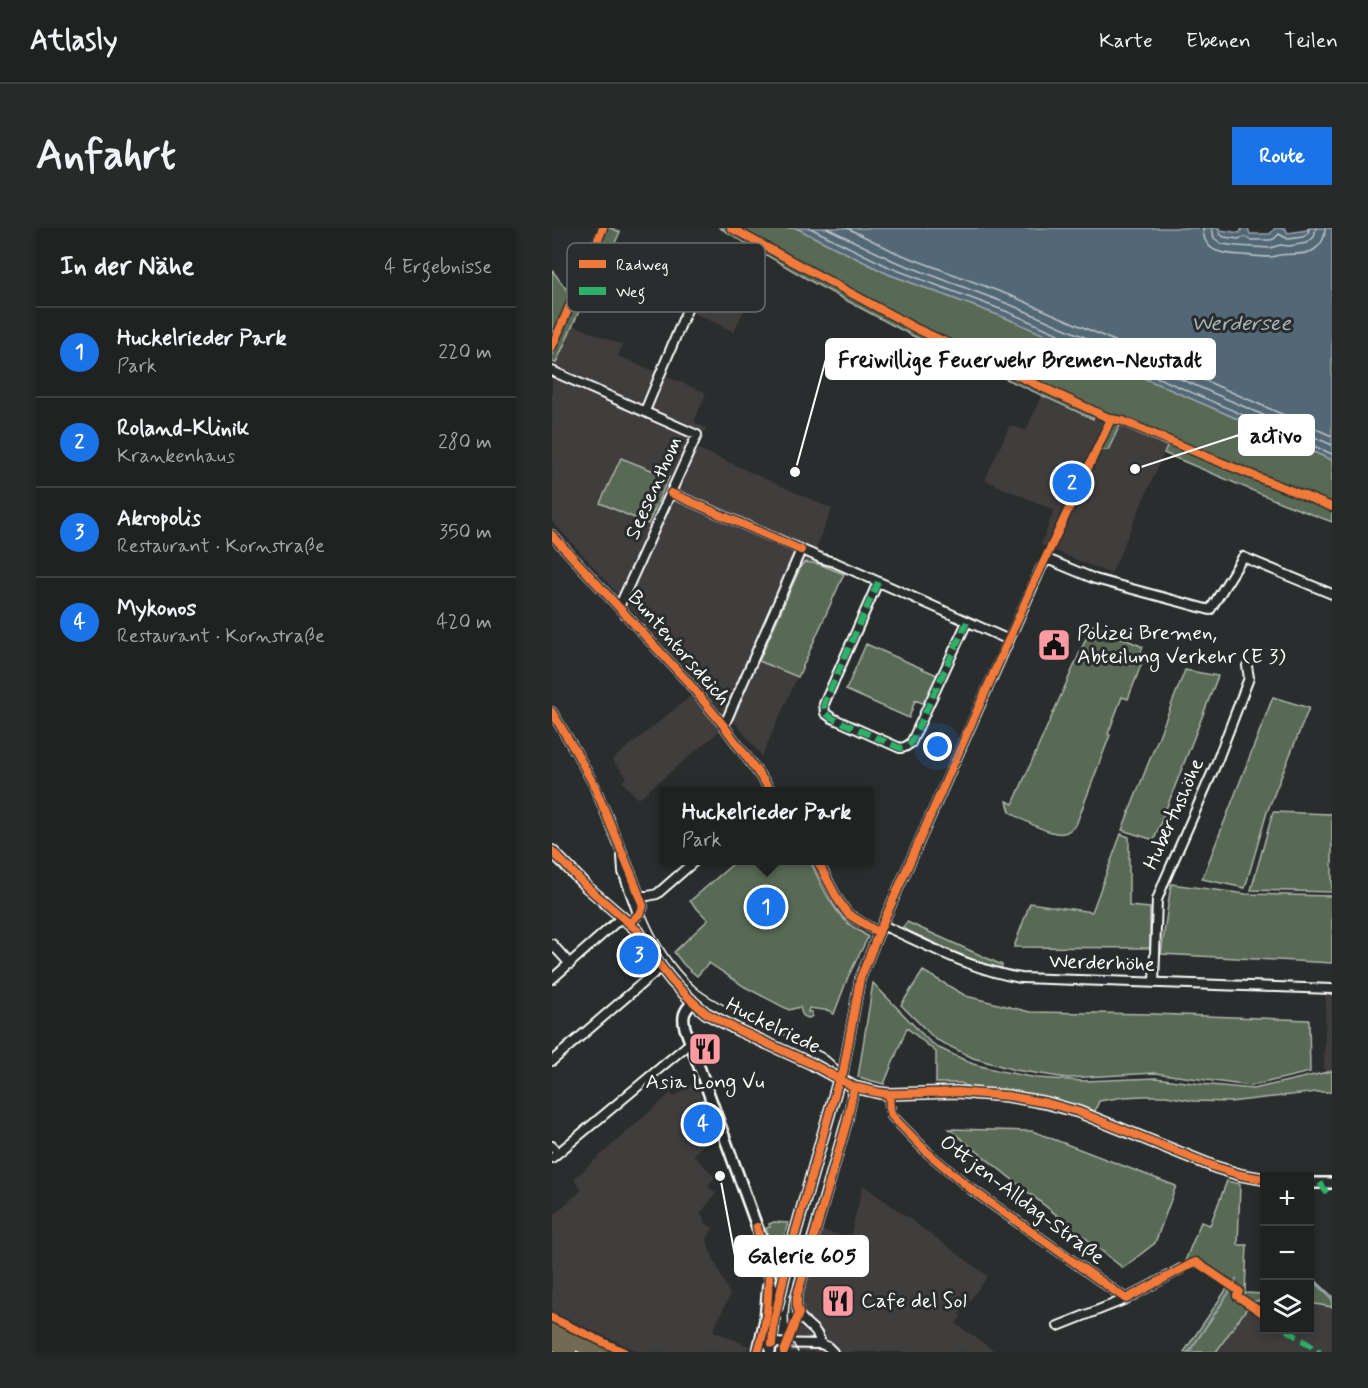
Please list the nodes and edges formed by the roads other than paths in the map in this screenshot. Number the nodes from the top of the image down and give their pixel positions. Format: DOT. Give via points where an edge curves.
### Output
graph roads {
  1 [pos="686,312"];
  2 [pos="552,371"];
  3 [pos="645,411"];
  4 [pos="671,493"];
  5 [pos="552,535"];
  6 [pos="801,550"];
  7 [pos="878,582"];
  8 [pos="1332,594"];
  9 [pos="619,607"];
  10 [pos="967,622"];
  11 [pos="1009,640"];
  12 [pos="1247,666"];
  13 [pos="552,712"];
  14 [pos="724,726"];
  15 [pos="768,787"];
  16 [pos="552,851"];
  17 [pos="622,852"];
  18 [pos="691,865"];
  19 [pos="819,865"];
  20 [pos="639,896"];
  21 [pos="637,915"];
  22 [pos="626,920"];
  23 [pos="882,925"];
  24 [pos="879,933"];
  25 [pos="552,944"];
  26 [pos="570,964"];
  27 [pos="661,967"];
  28 [pos="552,979"];
  29 [pos="1154,982"];
  30 [pos="1332,989"];
  31 [pos="693,1002"];
  32 [pos="690,1043"];
  33 [pos="552,1061"];
  34 [pos="839,1079"];
  35 [pos="854,1087"];
  36 [pos="888,1094"];
  37 [pos="552,1146"];
  38 [pos="555,1156"];
  39 [pos="1260,1178"];
  40 [pos="1314,1183"];
  41 [pos="1332,1184"];
  42 [pos="789,1255"];
  43 [pos="1181,1269"];
  44 [pos="769,1277"];
  45 [pos="1126,1299"];
  46 [pos="774,1321"];
  47 [pos="552,1323"];
  48 [pos="1058,1326"];
  49 [pos="552,1333"];
  50 [pos="552,1344"];
  51 [pos="821,1344"];
  52 [pos="759,1347"];
  53 [pos="771,1348"];
  54 [pos="570,1352"];
  55 [pos="594,1352"];
  56 [pos="615,1352"];
  57 [pos="832,1352"];
  1 -- 3 [label="street"];
  2 -- 3 [label="street"];
  3 -- 4 [label="street, Seesenthom" via="697,435"];
  4 -- 6 [label="street"];
  4 -- 9 [label="street, Seesenthom"];
  5 -- 9 [label="street, Buntentorsdeich"];
  6 -- 7 [label="street"];
  6 -- 14 [label="street"];
  7 -- 10 [label="street"];
  7 -- 10 [label="street" via="824,704 825,713 832,718 900,748 911,743"];
  8 -- 11 [label="street" via="1243,557 1210,610 1095,579 1047,559"];
  9 -- 14 [label="street, Buntentorsdeich"];
  10 -- 11 [label="street"];
  11 -- 23 [label="street"];
  12 -- 29 [label="street, Hubertushöhe" via="1249,678 1216,764 1157,900"];
  13 -- 17 [label="street" via="589,774"];
  14 -- 15 [label="street, Buntentorsdeich"];
  16 -- 22 [label="street, Huckelriede"];
  17 -- 20 [label="street"];
  17 -- 21 [label="street" via="623,872"];
  18 -- 20 [label="street" via="657,894"];
  19 -- 24 [label="street" via="848,914"];
  20 -- 21 [label="street" via="643,906"];
  21 -- 22 [label="street"];
  22 -- 26 [label="street"];
  22 -- 27 [label="street, Huckelriede" via="647,943"];
  23 -- 24 [label="street"];
  23 -- 29 [label="street, Werderhöhe" via="1002,975"];
  24 -- 34 [label="street" via="860,979"];
  25 -- 26 [label="street"];
  26 -- 28 [label="street"];
  27 -- 31 [label="street, Huckelriede"];
  27 -- 33 [label="street"];
  29 -- 30 [label="street, Werderhöhe"];
  31 -- 32 [label="street" via="684,1014"];
  31 -- 34 [label="street, Huckelriede" via="740,1031"];
  32 -- 38 [label="street"];
  32 -- 44 [label="street" via="757,1227"];
  34 -- 35 [label="street, Huckelriede"];
  34 -- 42 [label="street"];
  35 -- 36 [label="street, Huckelriede"];
  35 -- 51 [label="street" via="797,1296 800,1316"];
  36 -- 39 [label="street, Huckelriede" via="957,1092 1047,1102 1215,1167"];
  36 -- 45 [label="street, Ottjen-Alldag-Straße" via="892,1116 927,1154"];
  37 -- 38 [label="street"];
  40 -- 41 [label="street"];
  42 -- 44 [label="street"];
  42 -- 46 [label="street"];
  43 -- 45 [label="street"];
  44 -- 46 [label="street"];
  44 -- 52 [label="street"];
  45 -- 48 [label="street"];
  46 -- 53 [label="street"];
  47 -- 56 [label="main road"];
  49 -- 55 [label="main road"];
  50 -- 54 [label="main road"];
  51 -- 53 [label="street"];
  51 -- 57 [label="street"];
  52 -- 53 [label="street"];
}
